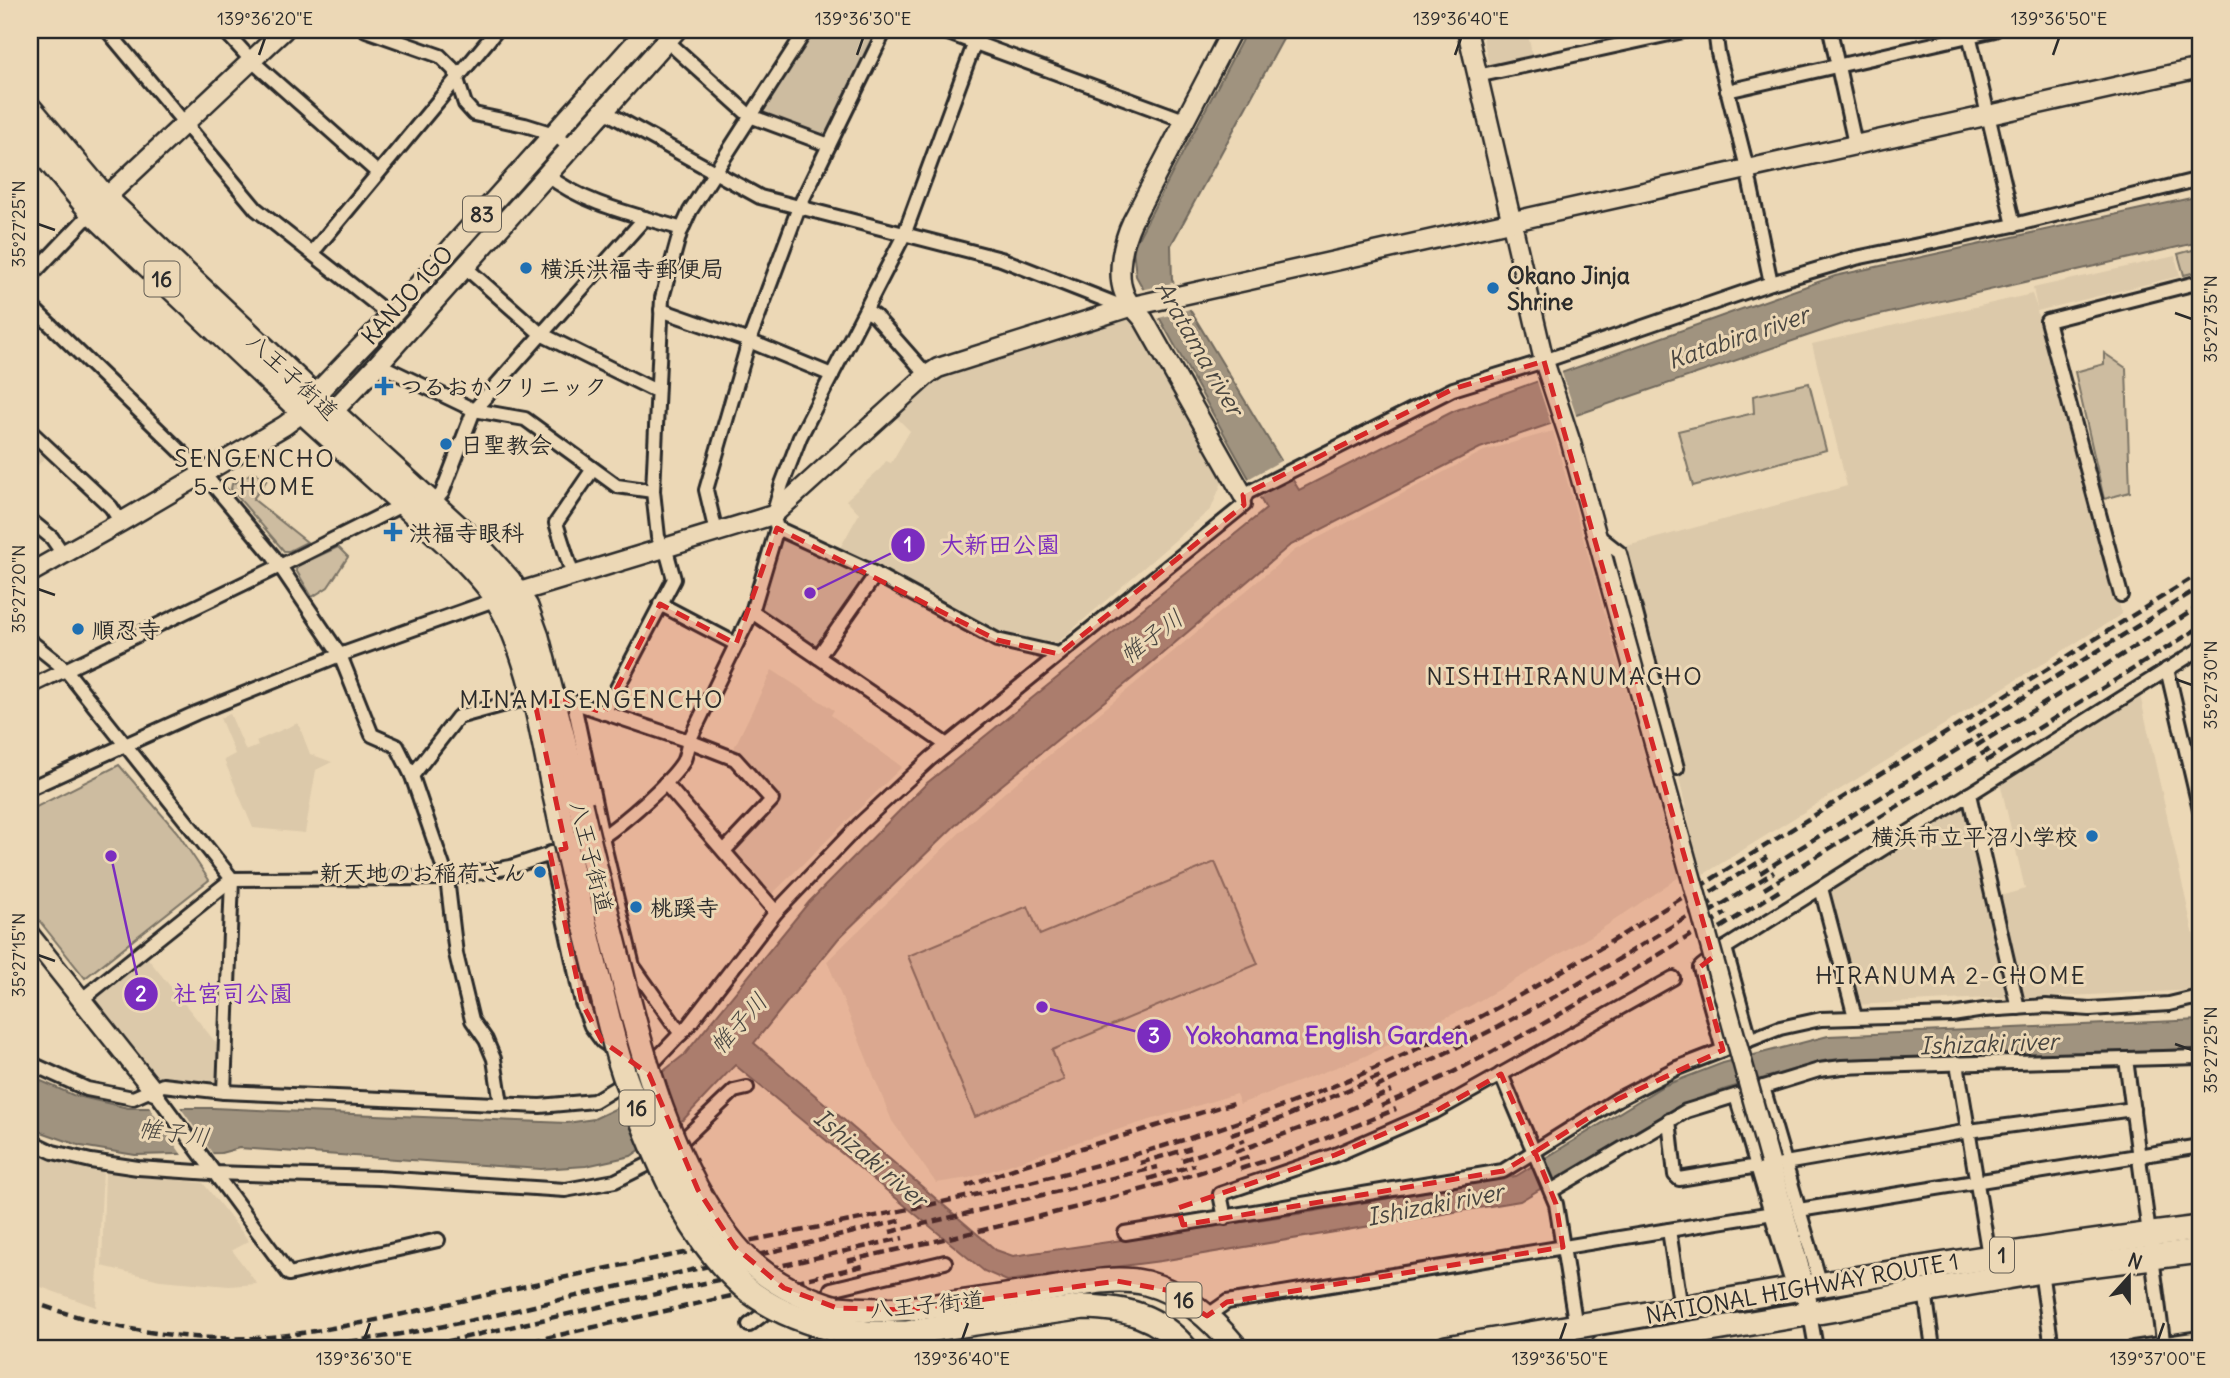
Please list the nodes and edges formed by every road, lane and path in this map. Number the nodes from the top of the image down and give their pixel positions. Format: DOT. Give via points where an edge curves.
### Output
graph roads {
  1 [pos="107,30"];
  2 [pos="224,30"];
  3 [pos="284,30"];
  4 [pos="366,30"];
  5 [pos="497,30"];
  6 [pos="647,30"];
  7 [pos="806,30"];
  8 [pos="884,30"];
  9 [pos="940,30"];
  10 [pos="984,30"];
  11 [pos="1232,30"];
  12 [pos="1467,30"];
  13 [pos="1688,30"];
  14 [pos="1715,30"];
  15 [pos="1830,30"];
  16 [pos="1995,30"];
  17 [pos="1969,33"];
  18 [pos="671,35"];
  19 [pos="975,42"];
  20 [pos="251,60"];
  21 [pos="1838,66"];
  22 [pos="2200,68"];
  23 [pos="1477,76"];
  24 [pos="456,78"];
  25 [pos="1727,91"];
  26 [pos="30,109"];
  27 [pos="604,111"];
  28 [pos="1987,115"];
  29 [pos="750,116"];
  30 [pos="1184,120"];
  31 [pos="184,123"];
  32 [pos="554,134"];
  33 [pos="30,137"];
  34 [pos="1855,144"];
  35 [pos="829,145"];
  36 [pos="571,148"];
  37 [pos="1747,168"];
  38 [pos="714,171"];
  39 [pos="378,173"];
  40 [pos="547,175"];
  41 [pos="2200,179"];
  42 [pos="98,205"];
  43 [pos="799,207"];
  44 [pos="645,218"];
  45 [pos="1510,221"];
  46 [pos="2014,225"];
  47 [pos="682,229"];
  48 [pos="904,235"];
  49 [pos="312,253"];
  50 [pos="465,267"];
  51 [pos="30,277"];
  52 [pos="2200,282"];
  53 [pos="1771,284"];
  54 [pos="30,305"];
  55 [pos="1136,306"];
  56 [pos="661,310"];
  57 [pos="866,310"];
  58 [pos="391,316"];
  59 [pos="541,334"];
  60 [pos="749,341"];
  61 [pos="378,364"];
  62 [pos="1545,364"];
  63 [pos="832,375"];
  64 [pos="927,375"];
  65 [pos="657,389"];
  66 [pos="309,404"];
  67 [pos="474,410"];
  68 [pos="332,412"];
  69 [pos="30,431"];
  70 [pos="593,468"];
  71 [pos="204,474"];
  72 [pos="653,491"];
  73 [pos="1243,495"];
  74 [pos="433,503"];
  75 [pos="404,504"];
  76 [pos="30,520"];
  77 [pos="121,522"];
  78 [pos="775,522"];
  79 [pos="716,532"];
  80 [pos="1597,536"];
  81 [pos="664,548"];
  82 [pos="63,554"];
  83 [pos="280,566"];
  84 [pos="30,573"];
  85 [pos="876,575"];
  86 [pos="573,576"];
  87 [pos="507,595"];
  88 [pos="2121,595"];
  89 [pos="660,604"];
  90 [pos="752,612"];
  91 [pos="30,641"];
  92 [pos="736,644"];
  93 [pos="2200,649"];
  94 [pos="1059,654"];
  95 [pos="340,655"];
  96 [pos="818,657"];
  97 [pos="65,669"];
  98 [pos="2167,669"];
  99 [pos="30,687"];
  100 [pos="554,703"];
  101 [pos="604,713"];
  102 [pos="689,741"];
  103 [pos="125,745"];
  104 [pos="947,745"];
  105 [pos="1677,768"];
  106 [pos="412,776"];
  107 [pos="665,783"];
  108 [pos="30,788"];
  109 [pos="1969,794"];
  110 [pos="2200,810"];
  111 [pos="602,837"];
  112 [pos="724,851"];
  113 [pos="550,853"];
  114 [pos="447,878"];
  115 [pos="232,879"];
  116 [pos="1821,888"];
  117 [pos="776,912"];
  118 [pos="30,935"];
  119 [pos="1725,948"];
  120 [pos="1673,978"];
  121 [pos="2200,998"];
  122 [pos="82,1000"];
  123 [pos="2018,1008"];
  124 [pos="1855,1017"];
  125 [pos="681,1034"];
  126 [pos="1750,1039"];
  127 [pos="1723,1050"];
  128 [pos="1739,1050"];
  129 [pos="2200,1057"];
  130 [pos="2126,1059"];
  131 [pos="30,1063"];
  132 [pos="1957,1063"];
  133 [pos="645,1071"];
  134 [pos="1501,1074"];
  135 [pos="1763,1087"];
  136 [pos="747,1088"];
  137 [pos="1749,1088"];
  138 [pos="154,1091"];
  139 [pos="224,1093"];
  140 [pos="1736,1096"];
  141 [pos="501,1104"];
  142 [pos="2133,1109"];
  143 [pos="1669,1120"];
  144 [pos="1969,1131"];
  145 [pos="30,1141"];
  146 [pos="2200,1146"];
  147 [pos="2139,1154"];
  148 [pos="1536,1155"];
  149 [pos="1771,1164"];
  150 [pos="210,1168"];
  151 [pos="1977,1183"];
  152 [pos="1550,1188"];
  153 [pos="1799,1210"];
  154 [pos="1773,1213"];
  155 [pos="1225,1217"];
  156 [pos="2200,1228"];
  157 [pos="1669,1230"];
  158 [pos="1125,1233"];
  159 [pos="438,1240"];
  160 [pos="2151,1246"];
  161 [pos="1563,1247"];
  162 [pos="2200,1251"];
  163 [pos="1989,1256"];
  164 [pos="945,1262"];
  165 [pos="2041,1271"];
  166 [pos="1807,1288"];
  167 [pos="1925,1291"];
  168 [pos="1681,1309"];
  169 [pos="1810,1314"];
  170 [pos="1207,1316"];
  171 [pos="830,1318"];
  172 [pos="749,1325"];
  173 [pos="1576,1327"];
  174 [pos="2200,1338"];
  175 [pos="1671,1343"];
  176 [pos="2164,1346"];
  177 [pos="817,1348"];
  178 [pos="1185,1348"];
  179 [pos="1236,1348"];
  180 [pos="1446,1348"];
  181 [pos="1601,1348"];
  182 [pos="1816,1348"];
  183 [pos="1933,1348"];
  184 [pos="2052,1348"];
  185 [pos="2133,1348"];
  1 -- 31 [label="street"];
  2 -- 20 [label="street"];
  3 -- 20 [label="street"];
  4 -- 24 [label="street" via="440,56"];
  5 -- 24 [label="street"];
  6 -- 32 [label="main road, KANJO 1GO / 83"];
  7 -- 29 [label="street"];
  8 -- 35 [label="street"];
  9 -- 19 [label="street"];
  10 -- 19 [label="street"];
  11 -- 30 [label="street"];
  12 -- 23 [label="street"];
  13 -- 23 [label="street"];
  14 -- 25 [label="street"];
  15 -- 21 [label="street"];
  16 -- 17 [label="street"];
  17 -- 21 [label="street"];
  17 -- 28 [label="street"];
  18 -- 27 [label="main road, KANJO 1GO / 83"];
  18 -- 29 [label="street"];
  19 -- 30 [label="street"];
  19 -- 48 [label="street"];
  20 -- 31 [label="street"];
  20 -- 39 [label="street"];
  21 -- 25 [label="street"];
  21 -- 34 [label="street"];
  22 -- 28 [label="street"];
  23 -- 45 [label="street"];
  24 -- 32 [label="street" via="465,104 474,114"];
  24 -- 39 [label="street"];
  25 -- 37 [label="street"];
  26 -- 42 [label="highway, 八王子街道 / 16"];
  27 -- 36 [label="main road, KANJO 1GO / 83"];
  27 -- 38 [label="street"];
  28 -- 34 [label="street"];
  28 -- 46 [label="street"];
  29 -- 35 [label="street"];
  29 -- 38 [label="street"];
  30 -- 55 [label="street" via="1125,237 1121,261 1124,294"];
  31 -- 42 [label="street"];
  31 -- 49 [label="street" via="256,209"];
  32 -- 36 [label="street"];
  32 -- 58 [label="main road, KANJO 1GO / 83"];
  33 -- 42 [label="highway, 八王子街道 / 16"];
  34 -- 37 [label="street"];
  35 -- 43 [label="street"];
  36 -- 40 [label="main road, KANJO 1GO / 83"];
  37 -- 45 [label="street"];
  37 -- 53 [label="street"];
  38 -- 43 [label="street" via="760,197"];
  38 -- 47 [label="street"];
  39 -- 49 [label="street"];
  40 -- 44 [label="street" via="564,188"];
  40 -- 50 [label="main road, KANJO 1GO / 83"];
  41 -- 46 [label="street"];
  42 -- 51 [label="street"];
  42 -- 66 [label="highway, 八王子街道 / 16"];
  43 -- 48 [label="street"];
  43 -- 60 [label="street"];
  44 -- 47 [label="street"];
  44 -- 59 [label="street"];
  45 -- 55 [label="street"];
  45 -- 62 [label="street"];
  46 -- 53 [label="street" via="1856,258"];
  47 -- 56 [label="street"];
  48 -- 55 [label="street" via="1001,259"];
  48 -- 57 [label="street"];
  49 -- 58 [label="street"];
  50 -- 59 [label="street"];
  50 -- 61 [label="main road, KANJO 1GO / 83"];
  52 -- 88 [label="street" via="2047,321"];
  53 -- 62 [label="street"];
  54 -- 71 [label="street"];
  55 -- 64 [label="street"];
  55 -- 73 [label="street"];
  56 -- 60 [label="street"];
  56 -- 65 [label="street"];
  57 -- 63 [label="street"];
  57 -- 64 [label="street"];
  58 -- 66 [label="main road, KANJO 1GO / 83"];
  59 -- 65 [label="street"];
  59 -- 67 [label="street"];
  60 -- 63 [label="street"];
  60 -- 79 [label="street" via="706,490"];
  61 -- 67 [label="street"];
  61 -- 68 [label="main road, KANJO 1GO / 83"];
  62 -- 73 [label="street" via="1453,389"];
  62 -- 80 [label="street"];
  63 -- 78 [label="street" via="782,484"];
  64 -- 78 [label="street"];
  65 -- 72 [label="street"];
  66 -- 68 [label="highway, 八王子街道 / 16"];
  66 -- 71 [label="street, KANJO 1GO"];
  66 -- 75 [label="highway, 八王子街道 / 16"];
  67 -- 70 [label="street" via="525,419"];
  67 -- 74 [label="street" via="442,493"];
  68 -- 74 [label="highway, 八王子街道 / 16"];
  69 -- 77 [label="street" via="111,507"];
  70 -- 72 [label="street" via="617,486"];
  70 -- 86 [label="street" via="556,523"];
  71 -- 77 [label="street, KANJO 1GO"];
  71 -- 83 [label="street"];
  72 -- 81 [label="street" via="658,537"];
  73 -- 94 [label="street" via="1244,505"];
  74 -- 87 [label="highway, 八王子街道 / 16" via="477,545"];
  75 -- 83 [label="street"];
  75 -- 87 [label="highway, 八王子街道 / 16" via="483,579"];
  76 -- 82 [label="street"];
  77 -- 82 [label="street, KANJO 1GO"];
  78 -- 79 [label="street"];
  78 -- 85 [label="street"];
  78 -- 90 [label="street"];
  79 -- 81 [label="street"];
  80 -- 105 [label="street" via="1620,553"];
  80 -- 149 [label="street, bridge"];
  81 -- 86 [label="street"];
  81 -- 89 [label="street" via="674,579"];
  82 -- 84 [label="street, KANJO 1GO"];
  83 -- 95 [label="street"];
  83 -- 97 [label="street"];
  85 -- 94 [label="street" via="998,640"];
  85 -- 96 [label="street"];
  86 -- 87 [label="street"];
  87 -- 95 [label="street"];
  87 -- 100 [label="highway, 八王子街道 / 16" via="526,607"];
  89 -- 92 [label="street"];
  89 -- 101 [label="street"];
  90 -- 92 [label="street"];
  90 -- 96 [label="street"];
  91 -- 97 [label="street"];
  92 -- 102 [label="street"];
  93 -- 98 [label="street"];
  94 -- 104 [label="street"];
  95 -- 103 [label="street"];
  95 -- 106 [label="street" via="372,735 397,746"];
  96 -- 104 [label="street"];
  97 -- 99 [label="street"];
  97 -- 103 [label="street"];
  98 -- 109 [label="street"];
  98 -- 110 [label="street"];
  100 -- 101 [label="street"];
  100 -- 106 [label="street" via="520,700 458,717"];
  100 -- 111 [label="street"];
  100 -- 171 [label="highway, 八王子街道 / 16, bridge" via="569,806 570,865 622,1068 657,1158 695,1232 742,1285 800,1320"];
  101 -- 102 [label="street"];
  102 -- 107 [label="street" via="684,761"];
  102 -- 112 [label="street" via="735,759 772,800"];
  103 -- 108 [label="street"];
  103 -- 115 [label="street"];
  104 -- 117 [label="street" via="860,824"];
  106 -- 114 [label="street"];
  107 -- 111 [label="street"];
  107 -- 112 [label="street"];
  109 -- 116 [label="street"];
  109 -- 123 [label="street"];
  111 -- 113 [label="street"];
  111 -- 125 [label="street" via="633,966"];
  112 -- 117 [label="street"];
  113 -- 114 [label="street" via="511,867"];
  113 -- 133 [label="street" via="591,1026 602,1041"];
  114 -- 115 [label="street"];
  114 -- 141 [label="street" via="456,954 472,1020 494,1059"];
  115 -- 122 [label="street"];
  115 -- 139 [label="street"];
  116 -- 119 [label="street"];
  116 -- 124 [label="street"];
  117 -- 125 [label="street"];
  118 -- 122 [label="street"];
  119 -- 126 [label="street"];
  119 -- 127 [label="street" via="1700,968"];
  120 -- 134 [label="street"];
  121 -- 123 [label="street" via="2090,1009"];
  122 -- 138 [label="street"];
  123 -- 124 [label="street"];
  124 -- 126 [label="street" via="1821,1019"];
  125 -- 133 [label="street"];
  126 -- 128 [label="street"];
  127 -- 128 [label="street"];
  127 -- 148 [label="street" via="1618,1099"];
  128 -- 137 [label="street, bridge"];
  129 -- 130 [label="street"];
  130 -- 132 [label="street"];
  130 -- 142 [label="street"];
  131 -- 138 [label="street" via="87,1088 134,1098"];
  132 -- 135 [label="street" via="1842,1067"];
  132 -- 144 [label="street"];
  133 -- 141 [label="street" via="594,1101"];
  134 -- 148 [label="street"];
  134 -- 155 [label="street" via="1436,1111 1335,1156 1220,1194"];
  135 -- 137 [label="street"];
  135 -- 149 [label="street"];
  136 -- 150 [label="street" via="734,1091 667,1154 615,1181 588,1187 565,1190"];
  137 -- 140 [label="street"];
  138 -- 139 [label="street" via="163,1085"];
  138 -- 150 [label="street"];
  139 -- 141 [label="street"];
  140 -- 143 [label="street"];
  140 -- 149 [label="street"];
  142 -- 144 [label="street"];
  142 -- 147 [label="street"];
  143 -- 149 [label="street" via="1679,1179"];
  143 -- 152 [label="street"];
  144 -- 149 [label="street"];
  144 -- 151 [label="street"];
  145 -- 150 [label="street" via="91,1161 138,1168"];
  146 -- 147 [label="street"];
  147 -- 151 [label="street"];
  147 -- 160 [label="street"];
  148 -- 152 [label="street"];
  148 -- 155 [label="street" via="1503,1171"];
  149 -- 153 [label="street"];
  149 -- 154 [label="street"];
  149 -- 166 [label="street"];
  150 -- 159 [label="street" via="289,1275"];
  151 -- 153 [label="street"];
  151 -- 163 [label="street"];
  152 -- 161 [label="street"];
  153 -- 166 [label="street"];
  154 -- 157 [label="street"];
  154 -- 166 [label="street"];
  155 -- 158 [label="street"];
  156 -- 160 [label="highway, NATIONAL HIGHWAY ROUTE 1 / 1"];
  157 -- 161 [label="street"];
  157 -- 168 [label="street"];
  160 -- 162 [label="highway, NATIONAL HIGHWAY ROUTE 1 / 1"];
  160 -- 163 [label="highway, NATIONAL HIGHWAY ROUTE 1 / 1"];
  160 -- 165 [label="highway, NATIONAL HIGHWAY ROUTE 1 / 1"];
  160 -- 176 [label="street"];
  161 -- 170 [label="street" via="1227,1302"];
  161 -- 173 [label="street"];
  163 -- 166 [label="highway, NATIONAL HIGHWAY ROUTE 1 / 1"];
  164 -- 171 [label="street" via="831,1289"];
  165 -- 167 [label="highway, NATIONAL HIGHWAY ROUTE 1 / 1"];
  165 -- 184 [label="street"];
  166 -- 168 [label="highway, NATIONAL HIGHWAY ROUTE 1 / 1"];
  166 -- 169 [label="street"];
  167 -- 169 [label="highway, NATIONAL HIGHWAY ROUTE 1 / 1"];
  167 -- 183 [label="street"];
  168 -- 173 [label="highway, NATIONAL HIGHWAY ROUTE 1 / 1"];
  169 -- 175 [label="highway, NATIONAL HIGHWAY ROUTE 1 / 1"];
  169 -- 182 [label="street"];
  170 -- 171 [label="highway, 八王子街道 / 16" via="1166,1290 1116,1281"];
  170 -- 179 [label="highway, 八王子街道 / 16"];
  171 -- 172 [label="street" via="779,1302"];
  171 -- 177 [label="street" via="814,1343"];
  171 -- 178 [label="highway, 八王子街道 / 16" via="868,1333 907,1333 1084,1307 1113,1307 1156,1322"];
  173 -- 180 [label="highway, NATIONAL HIGHWAY ROUTE 1 / 1"];
  174 -- 176 [label="street"];
  175 -- 181 [label="highway, NATIONAL HIGHWAY ROUTE 1 / 1"];
  176 -- 185 [label="street"];
}
